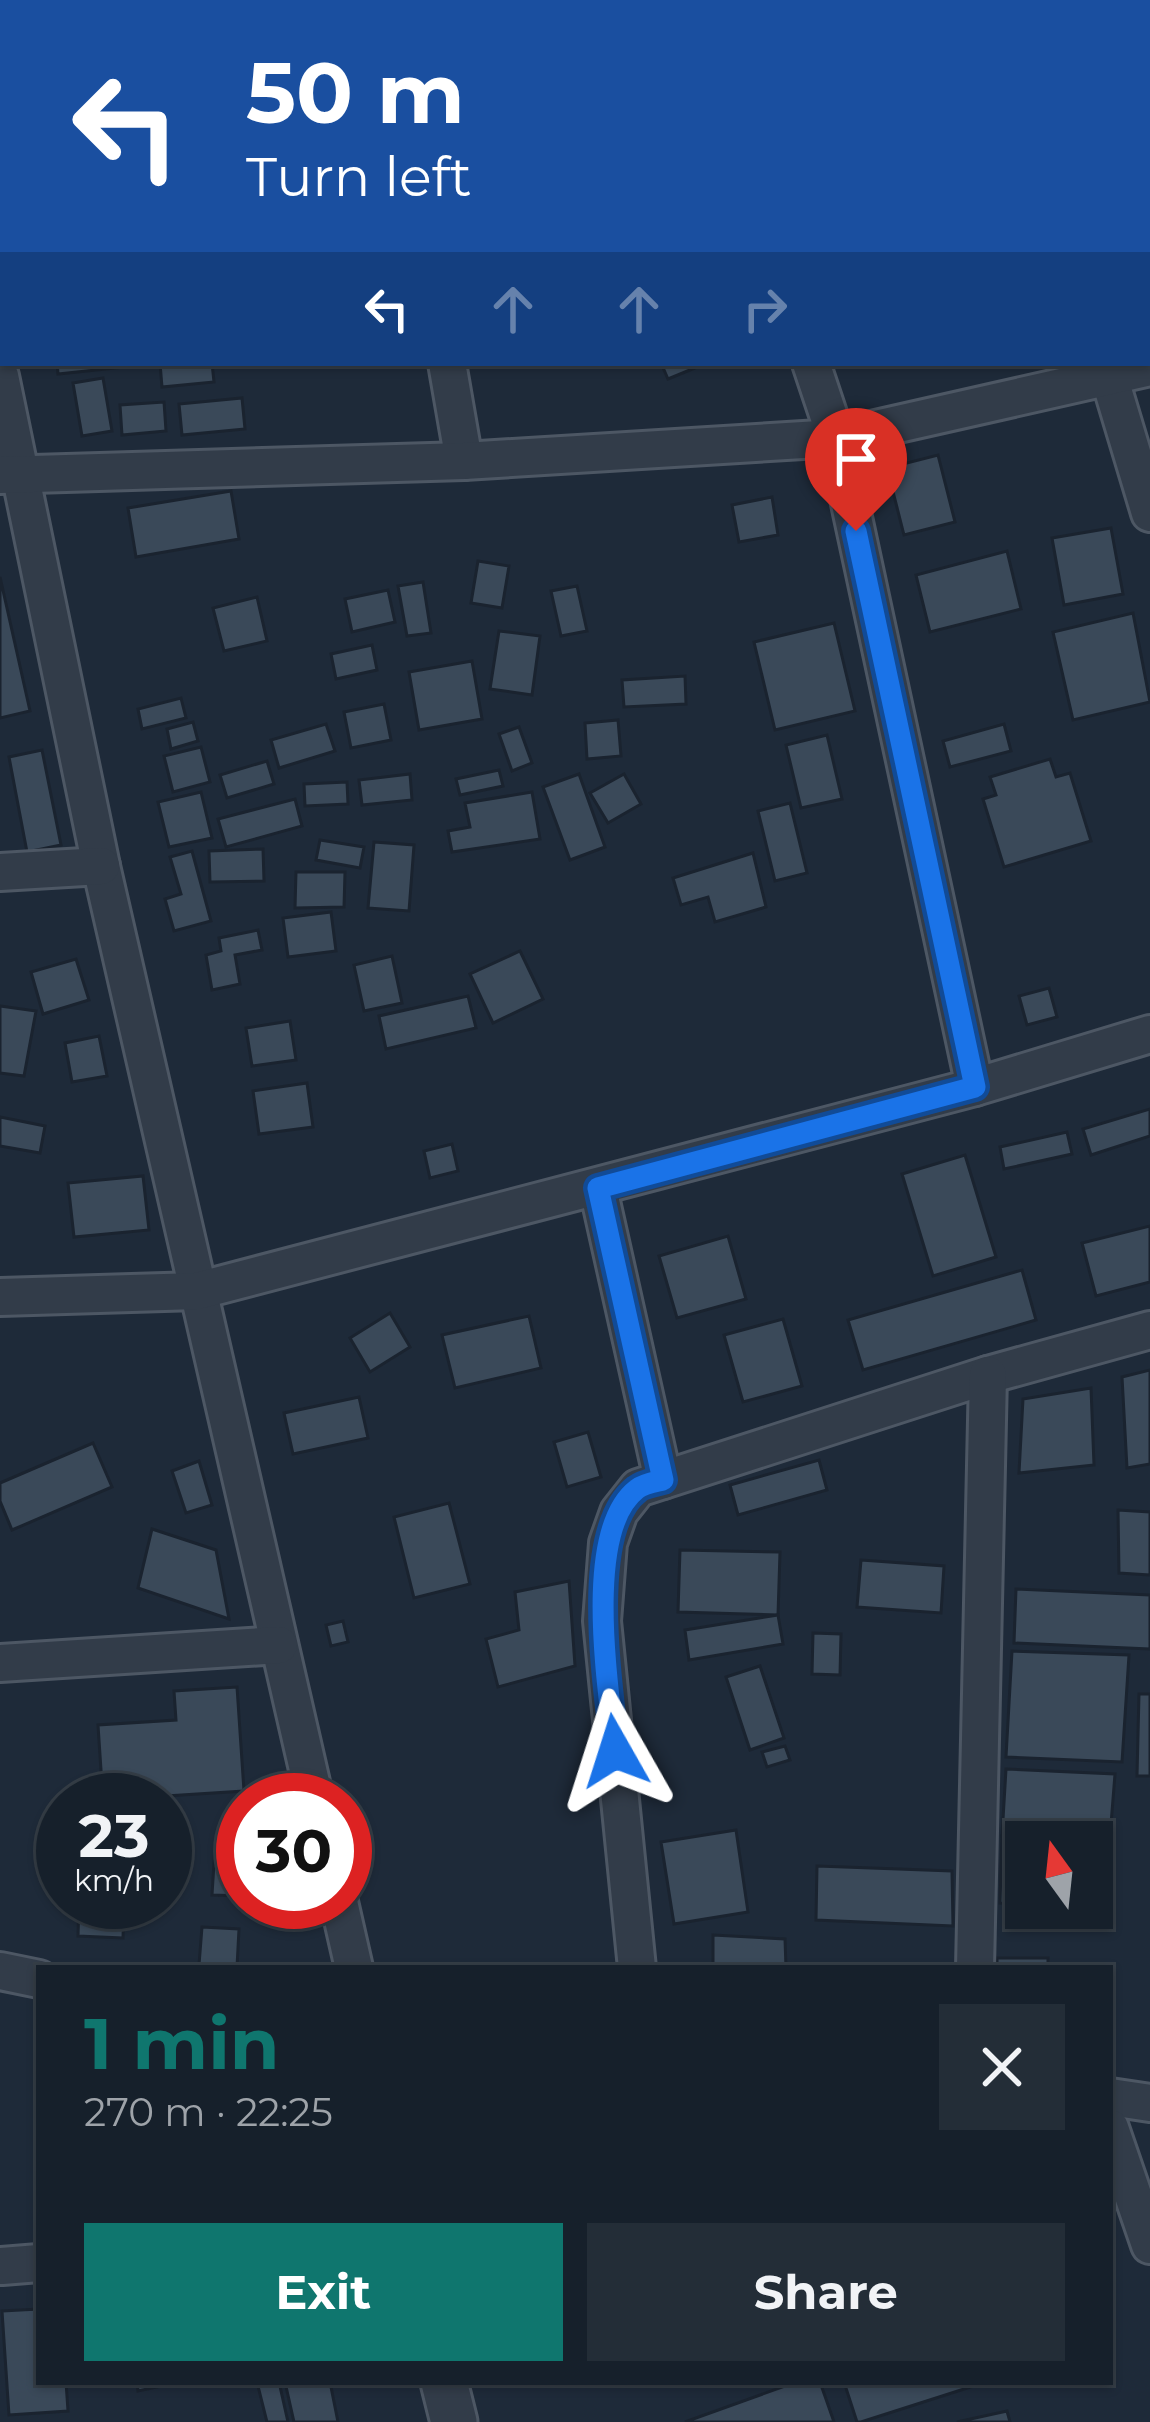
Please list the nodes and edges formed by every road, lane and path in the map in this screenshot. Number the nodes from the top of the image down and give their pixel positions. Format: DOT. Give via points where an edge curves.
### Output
graph roads {
  1 [pos="448,366"];
  2 [pos="812,366"];
  3 [pos="1150,367"];
  4 [pos="1107,369"];
  5 [pos="0,376"];
  6 [pos="836,438"];
  7 [pos="464,461"];
  8 [pos="10,475"];
  9 [pos="1150,513"];
  10 [pos="101,866"];
  11 [pos="0,872"];
  12 [pos="1150,1034"];
  13 [pos="975,1087"];
  14 [pos="598,1188"];
  15 [pos="197,1291"];
  16 [pos="0,1297"];
  17 [pos="1150,1330"];
  18 [pos="988,1375"];
  19 [pos="663,1480"];
  20 [pos="279,1645"];
  21 [pos="0,1663"];
  22 [pos="309,1773"];
  23 [pos="345,1929"];
  24 [pos="353,1965"];
  25 [pos="637,1965"];
  26 [pos="975,1965"];
  27 [pos="0,1971"];
  28 [pos="36,1978"];
  29 [pos="1113,2097"];
  30 [pos="1150,2103"];
  31 [pos="1113,2137"];
  32 [pos="1150,2245"];
  33 [pos="445,2385"];
  34 [pos="454,2422"];
  1 -- 7 [label="street"];
  2 -- 6 [label="street"];
  3 -- 4 [label="street"];
  4 -- 6 [label="street"];
  4 -- 9 [label="street"];
  5 -- 8 [label="street"];
  6 -- 7 [label="street"];
  6 -- 13 [label="street"];
  7 -- 8 [label="street"];
  8 -- 10 [label="street"];
  10 -- 11 [label="street"];
  10 -- 15 [label="street"];
  12 -- 13 [label="street"];
  13 -- 14 [label="street"];
  14 -- 15 [label="street"];
  14 -- 19 [label="street"];
  15 -- 16 [label="street"];
  15 -- 20 [label="street"];
  17 -- 18 [label="street"];
  18 -- 19 [label="street"];
  18 -- 26 [label="street"];
  19 -- 25 [label="street" via="638,1488 619,1512 608,1543 602,1621"];
  20 -- 21 [label="street"];
  20 -- 22 [label="street"];
  23 -- 24 [label="street"];
  27 -- 28 [label="street"];
  29 -- 30 [label="street"];
  31 -- 32 [label="street"];
  33 -- 34 [label="street"];
}
